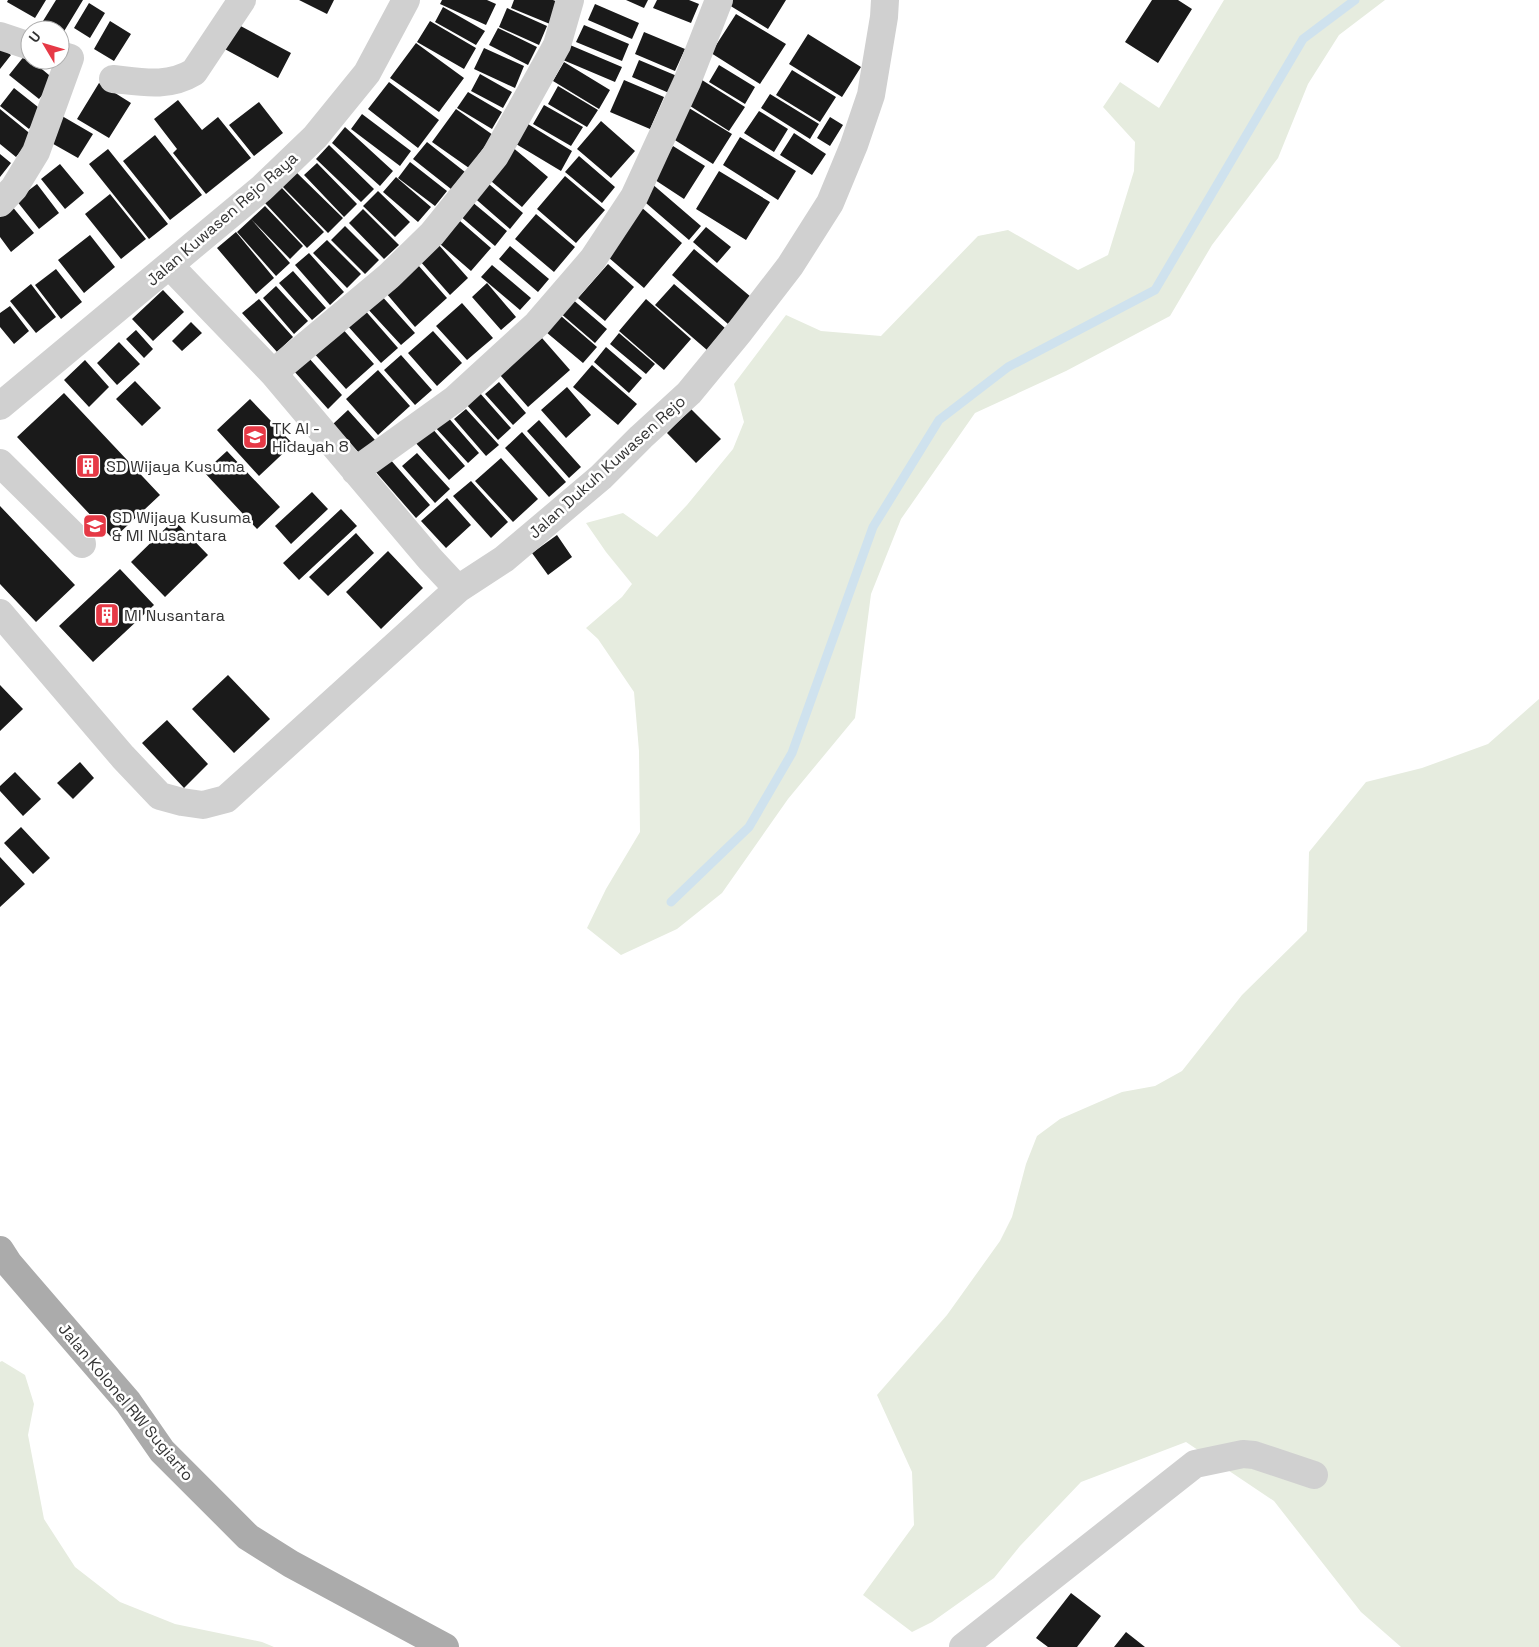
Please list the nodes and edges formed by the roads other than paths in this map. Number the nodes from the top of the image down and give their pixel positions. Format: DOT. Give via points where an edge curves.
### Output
graph roads {
  1 [pos="242,0"];
  2 [pos="406,0"];
  3 [pos="570,0"];
  4 [pos="719,0"];
  5 [pos="885,0"];
  6 [pos="0,36"];
  7 [pos="20,43"];
  8 [pos="66,70"];
  9 [pos="113,79"];
  10 [pos="0,203"];
  11 [pos="170,266"];
  12 [pos="273,373"];
  13 [pos="3,396"];
  14 [pos="0,463"];
  15 [pos="355,471"];
  16 [pos="82,544"];
  17 [pos="458,589"];
  18 [pos="0,613"];
  19 [pos="0,1250"];
  20 [pos="1314,1475"];
  21 [pos="445,1647"];
  22 [pos="963,1647"];
  1 -- 9 [label="street" via="194,72 170,82"];
  2 -- 11 [label="street, Jalan Kuwasen Rejo Raya" via="367,73 315,137 262,188"];
  3 -- 12 [label="street" via="558,44 496,156 432,234 389,276"];
  4 -- 15 [label="street" via="687,82 634,197 594,260 538,324 454,399"];
  5 -- 17 [label="street, Jalan Dukuh Kuwasen Rejo" via="871,95 854,145 830,203 790,266 689,392 601,477 504,560"];
  6 -- 7 [label="street"];
  8 -- 10 [label="street" via="36,152 14,188"];
  11 -- 12 [label="street"];
  11 -- 13 [label="street, Jalan Kuwasen Rejo Raya"];
  12 -- 15 [label="street"];
  14 -- 16 [label="street"];
  15 -- 17 [label="street"];
  17 -- 18 [label="street, Jalan Dukuh Kuwasen Rejo" via="226,799 203,805 160,796"];
  19 -- 21 [label="main road, Jalan Kolonel RW Sugiarto" via="128,1402 162,1451 248,1537 291,1564"];
  20 -- 22 [label="street" via="1254,1455 1242,1454 1195,1464"];
}
